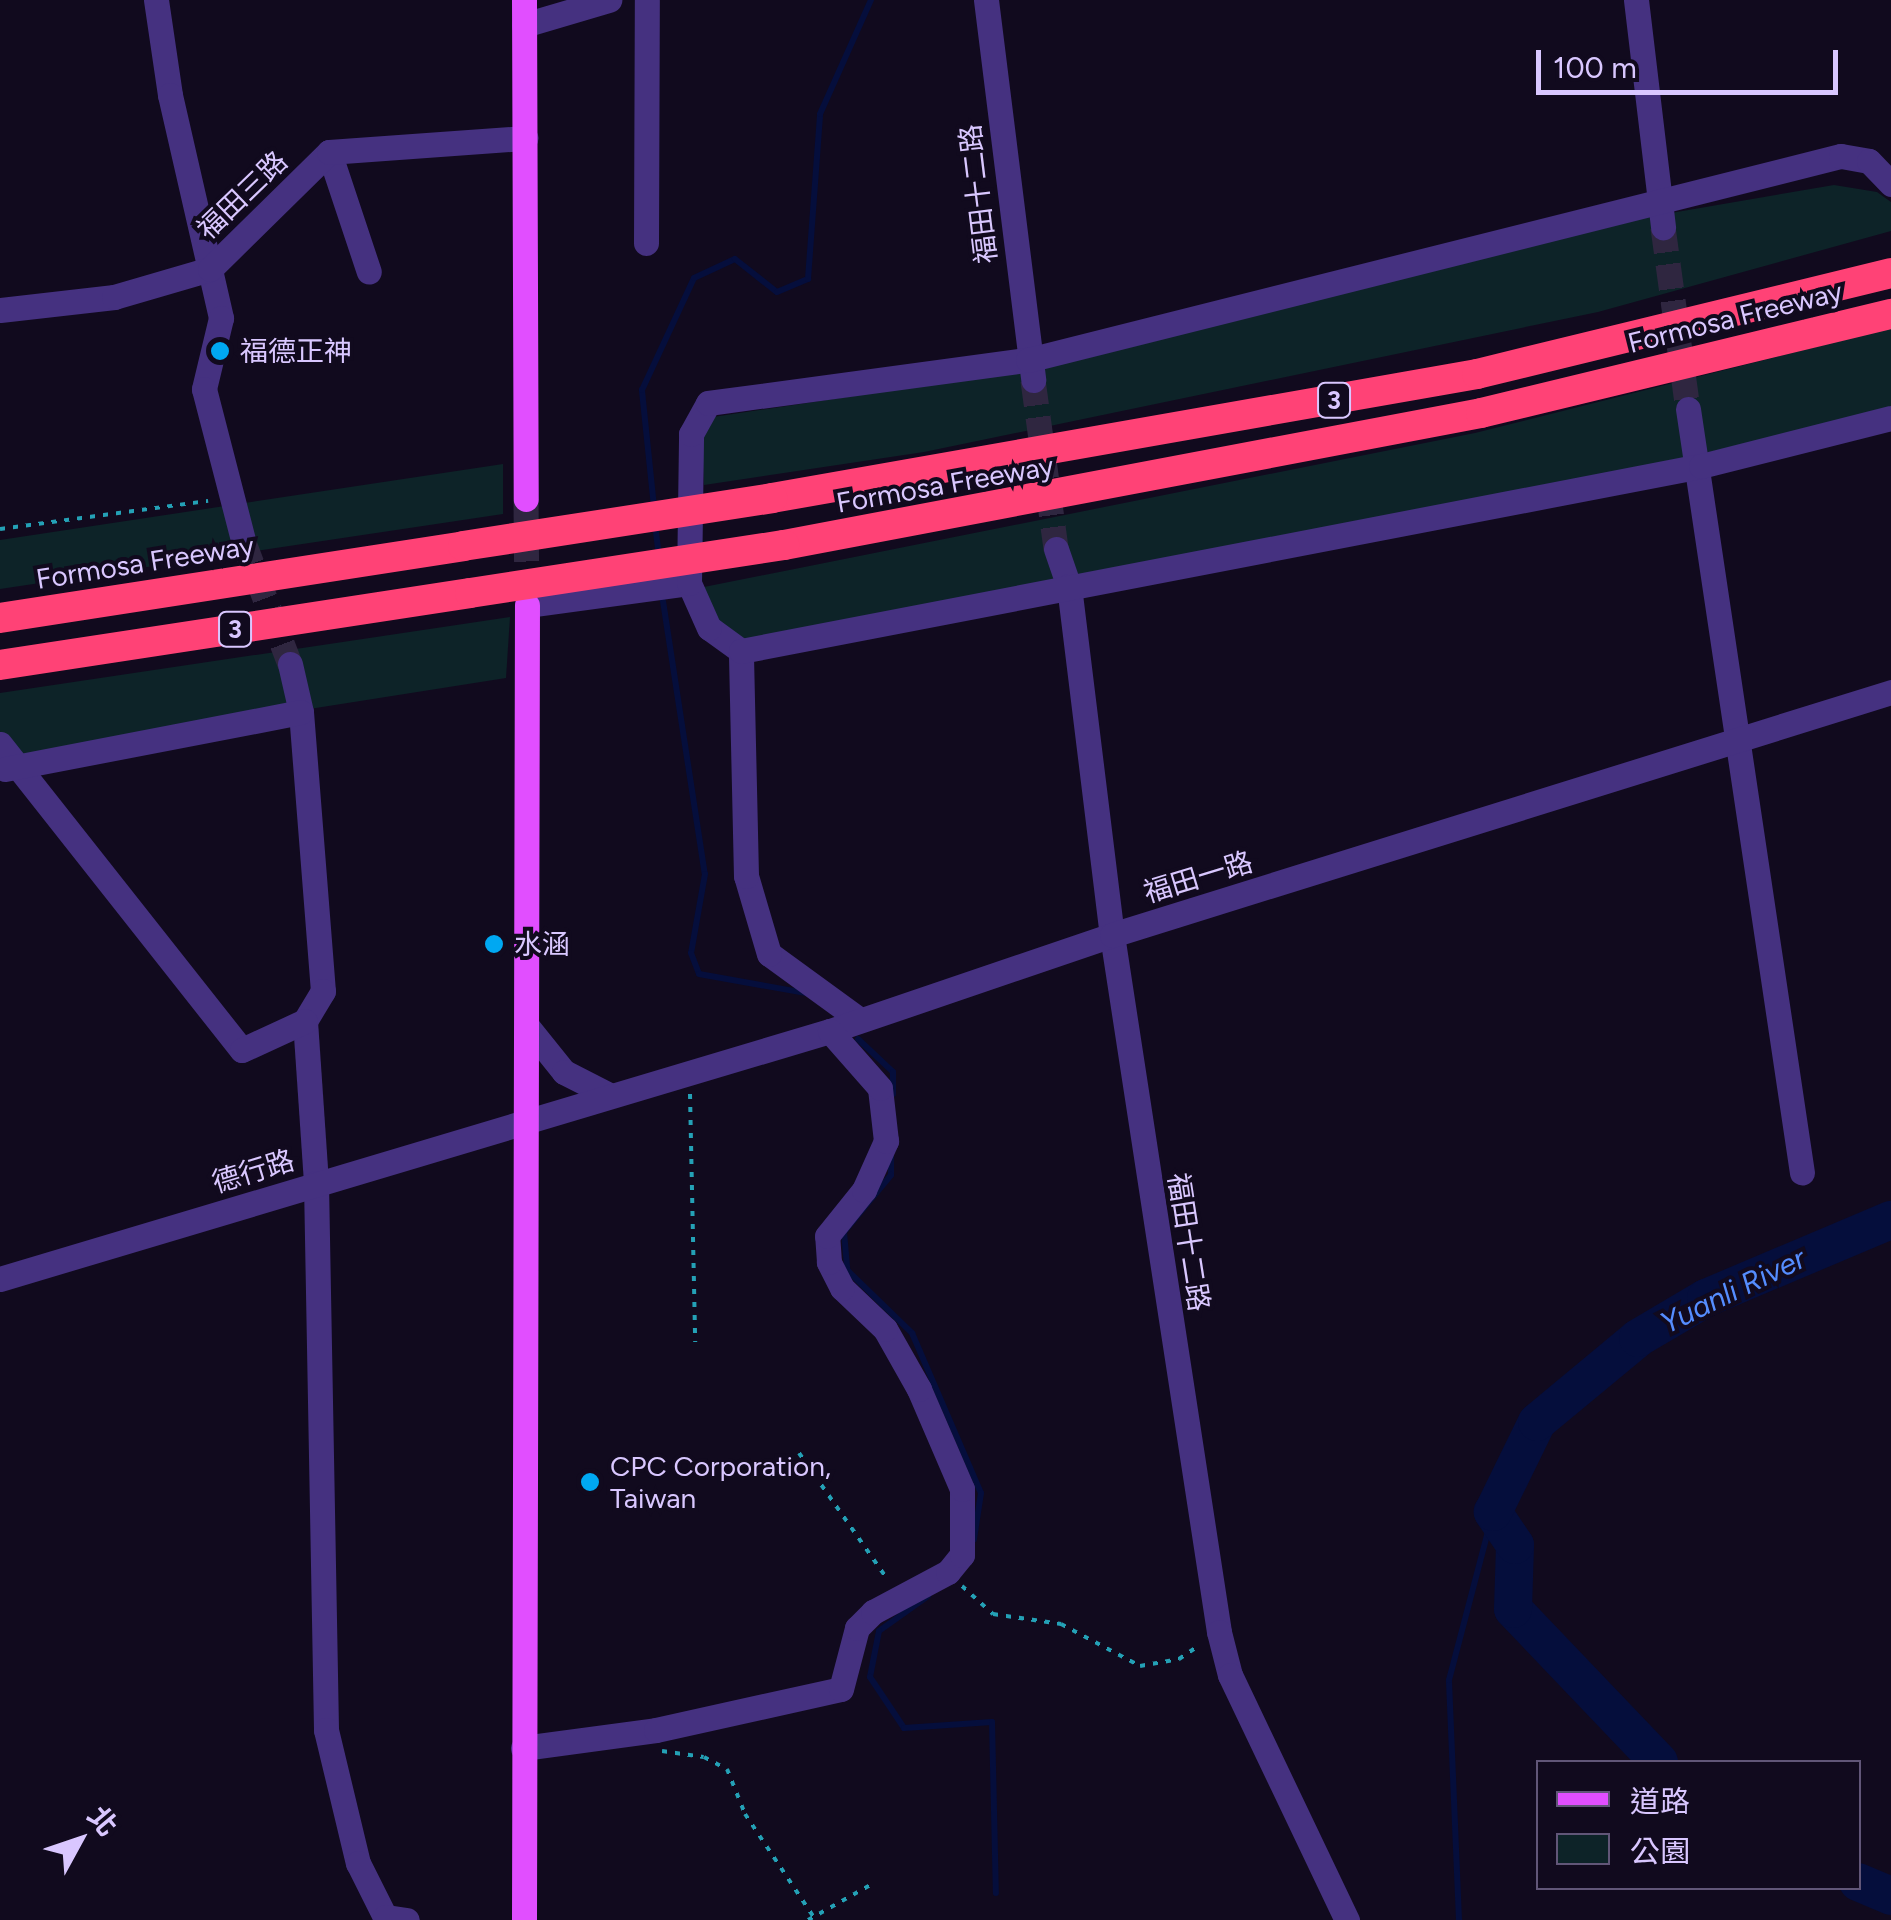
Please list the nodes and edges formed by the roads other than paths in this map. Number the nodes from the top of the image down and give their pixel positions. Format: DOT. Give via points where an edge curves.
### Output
graph roads {
  1 [pos="156,0"];
  2 [pos="609,0"];
  3 [pos="647,0"];
  4 [pos="986,0"];
  5 [pos="1636,0"];
  6 [pos="524,13"];
  7 [pos="526,138"];
  8 [pos="330,152"];
  9 [pos="1891,184"];
  10 [pos="1663,215"];
  11 [pos="646,243"];
  12 [pos="210,269"];
  13 [pos="369,272"];
  14 [pos="1891,274"];
  15 [pos="0,310"];
  16 [pos="1891,314"];
  17 [pos="1030,370"];
  18 [pos="1688,409"];
  19 [pos="1891,418"];
  20 [pos="1702,466"];
  21 [pos="526,499"];
  22 [pos="243,540"];
  23 [pos="1056,549"];
  24 [pos="689,583"];
  25 [pos="1069,586"];
  26 [pos="527,605"];
  27 [pos="0,618"];
  28 [pos="742,651"];
  29 [pos="290,664"];
  30 [pos="0,665"];
  31 [pos="1891,692"];
  32 [pos="301,712"];
  33 [pos="1740,741"];
  34 [pos="0,744"];
  35 [pos="10,768"];
  36 [pos="1112,935"];
  37 [pos="860,1020"];
  38 [pos="305,1021"];
  39 [pos="527,1026"];
  40 [pos="830,1031"];
  41 [pos="609,1095"];
  42 [pos="525,1122"];
  43 [pos="1802,1172"];
  44 [pos="316,1183"];
  45 [pos="0,1279"];
  46 [pos="523,1748"];
  47 [pos="407,1920"];
  48 [pos="524,1920"];
  49 [pos="1347,1920"];
  1 -- 12 [label="street"];
  2 -- 6 [label="street"];
  3 -- 11 [label="street"];
  4 -- 17 [label="street, 福田十二路"];
  5 -- 10 [label="street"];
  6 -- 7 [label="main road"];
  7 -- 8 [label="street, 福田三路"];
  7 -- 21 [label="main road"];
  8 -- 12 [label="street, 福田三路"];
  8 -- 13 [label="street"];
  9 -- 10 [label="street" via="1869,160 1841,156"];
  10 -- 17 [label="street"];
  12 -- 15 [label="street, 福田三路" via="114,297"];
  12 -- 22 [label="street" via="221,318 204,389"];
  14 -- 27 [label="highway, Formosa Freeway / 3, bridge" via="1477,374 772,498"];
  16 -- 30 [label="highway, Formosa Freeway / 3, bridge" via="1481,413 784,545"];
  17 -- 24 [label="street" via="708,403 691,434"];
  18 -- 20 [label="street"];
  19 -- 20 [label="street"];
  20 -- 25 [label="street"];
  20 -- 33 [label="street"];
  23 -- 25 [label="street, 福田十二路"];
  24 -- 26 [label="street"];
  24 -- 28 [label="street" via="709,628"];
  25 -- 28 [label="street"];
  25 -- 36 [label="street, 福田十二路"];
  26 -- 39 [label="main road"];
  28 -- 37 [label="street" via="746,876 769,954"];
  29 -- 32 [label="street"];
  31 -- 33 [label="street, 福田一路"];
  32 -- 35 [label="street"];
  32 -- 38 [label="street" via="323,992"];
  33 -- 36 [label="street, 福田一路"];
  33 -- 43 [label="street"];
  34 -- 35 [label="street"];
  35 -- 38 [label="street" via="242,1050"];
  36 -- 37 [label="street, 福田一路"];
  36 -- 49 [label="street, 福田十二路" via="1219,1632 1230,1675"];
  37 -- 40 [label="street, 福田一路"];
  38 -- 44 [label="street"];
  39 -- 41 [label="street" via="564,1072"];
  39 -- 42 [label="main road"];
  40 -- 41 [label="street, 福田一路"];
  40 -- 46 [label="street" via="880,1088 886,1141 864,1190 827,1236 829,1262 842,1288 885,1329 919,1389 962,1488 962,1555 948,1572 857,1628 841,1689 637,1732"];
  41 -- 42 [label="street, 福田一路"];
  42 -- 44 [label="street, 德行路"];
  42 -- 46 [label="main road"];
  44 -- 45 [label="street, 德行路"];
  44 -- 47 [label="street" via="326,1730 358,1863 384,1917"];
  46 -- 48 [label="main road"];
}
